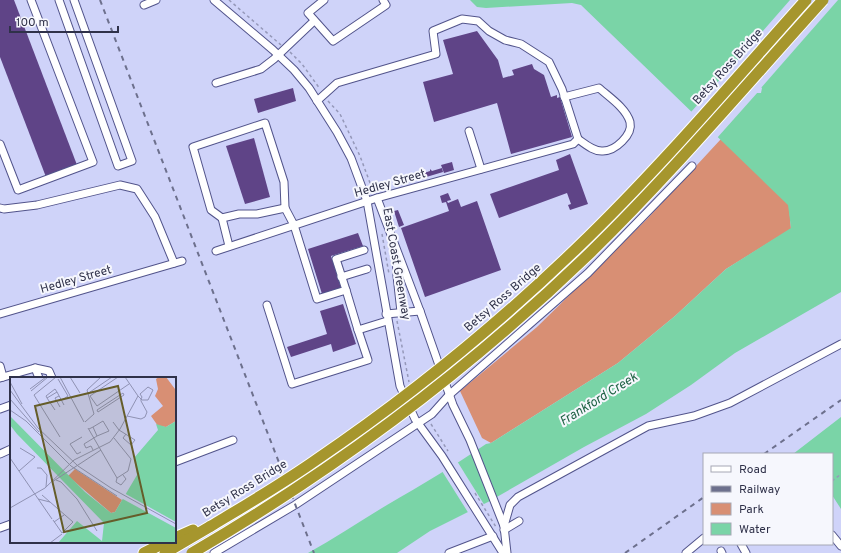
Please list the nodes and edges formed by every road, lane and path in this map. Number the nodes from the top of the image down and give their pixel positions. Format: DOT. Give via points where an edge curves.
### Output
graph roads {
  1 [pos="30,0"];
  2 [pos="59,0"];
  3 [pos="74,0"];
  4 [pos="156,0"];
  5 [pos="214,0"];
  6 [pos="229,0"];
  7 [pos="324,0"];
  8 [pos="383,0"];
  9 [pos="806,0"];
  10 [pos="822,0"];
  11 [pos="144,5"];
  12 [pos="314,21"];
  13 [pos="285,49"];
  14 [pos="278,55"];
  15 [pos="100,73"];
  16 [pos="86,77"];
  17 [pos="216,83"];
  18 [pos="324,95"];
  19 [pos="564,97"];
  20 [pos="317,100"];
  21 [pos="469,131"];
  22 [pos="575,141"];
  23 [pos="0,144"];
  24 [pos="692,166"];
  25 [pos="482,169"];
  26 [pos="376,198"];
  27 [pos="367,201"];
  28 [pos="0,208"];
  29 [pos="285,208"];
  30 [pos="222,218"];
  31 [pos="294,225"];
  32 [pos="381,227"];
  33 [pos="229,246"];
  34 [pos="396,248"];
  35 [pos="364,250"];
  36 [pos="216,251"];
  37 [pos="367,269"];
  38 [pos="341,277"];
  39 [pos="390,279"];
  40 [pos="346,290"];
  41 [pos="268,305"];
  42 [pos="420,311"];
  43 [pos="399,313"];
  44 [pos="0,314"];
  45 [pos="386,318"];
  46 [pos="358,330"];
  47 [pos="841,344"];
  48 [pos="0,366"];
  49 [pos="35,368"];
  50 [pos="2,377"];
  51 [pos="39,377"];
  52 [pos="52,377"];
  53 [pos="410,386"];
  54 [pos="449,395"];
  55 [pos="10,405"];
  56 [pos="0,409"];
  57 [pos="426,417"];
  58 [pos="418,422"];
  59 [pos="233,440"];
  60 [pos="10,449"];
  61 [pos="0,454"];
  62 [pos="445,454"];
  63 [pos="176,462"];
  64 [pos="841,474"];
  65 [pos="833,480"];
  66 [pos="519,521"];
  67 [pos="10,524"];
  68 [pos="211,526"];
  69 [pos="0,528"];
  70 [pos="504,528"];
  71 [pos="493,536"];
  72 [pos="833,536"];
  73 [pos="176,538"];
  74 [pos="703,539"];
  75 [pos="164,543"];
  76 [pos="841,546"];
  77 [pos="144,553"];
  78 [pos="165,553"];
  79 [pos="192,553"];
  80 [pos="214,553"];
  81 [pos="449,553"];
  82 [pos="503,553"];
  83 [pos="507,553"];
  84 [pos="686,553"];
  1 -- 23 [label="street" via="93,162 18,190"];
  2 -- 16 [label="street"];
  3 -- 15 [label="street"];
  4 -- 11 [label="street"];
  5 -- 14 [label="street"];
  6 -- 13 [label="path, East Coast Greenway"];
  7 -- 12 [label="street" via="308,13"];
  8 -- 12 [label="street" via="386,5 333,41"];
  9 -- 68 [label="highway, Betsy Ross Bridge, bridge" via="635,190 579,247 521,300 442,368 378,416 313,462"];
  10 -- 79 [label="highway, Betsy Ross Bridge, bridge" via="643,200 592,252 534,305 450,377 366,441 282,498"];
  12 -- 13 [label="street"];
  13 -- 14 [label="street"];
  13 -- 18 [label="path, East Coast Greenway" via="302,64"];
  14 -- 17 [label="street" via="261,69"];
  14 -- 20 [label="street" via="294,70"];
  15 -- 16 [label="street"];
  15 -- 16 [label="street" via="132,161 118,166"];
  18 -- 19 [label="street" via="337,83 436,54 433,31 462,19 478,21 489,31 505,40 521,44 549,62"];
  18 -- 20 [label="street"];
  18 -- 26 [label="path, East Coast Greenway" via="340,114"];
  19 -- 22 [label="street"];
  19 -- 22 [label="street" via="599,88 619,106 630,123 629,133 618,145 603,151"];
  20 -- 27 [label="street" via="348,151"];
  21 -- 25 [label="street"];
  22 -- 25 [label="street, Hedley Street"];
  24 -- 54 [label="street" via="588,273"];
  25 -- 26 [label="street, Hedley Street"];
  26 -- 27 [label="street, Hedley Street"];
  26 -- 34 [label="street"];
  27 -- 31 [label="street, Hedley Street"];
  27 -- 45 [label="street"];
  28 -- 44 [label="street, Hedley Street" via="4,210 37,205 120,185 137,189 178,262"];
  29 -- 30 [label="street"];
  29 -- 30 [label="street" via="284,182 266,123 193,147 211,210"];
  29 -- 31 [label="street"];
  30 -- 33 [label="street"];
  31 -- 33 [label="street, Hedley Street"];
  31 -- 40 [label="street" via="317,299"];
  32 -- 39 [label="path, East Coast Greenway"];
  33 -- 36 [label="street, Hedley Street"];
  34 -- 42 [label="street"];
  34 -- 43 [label="street"];
  35 -- 38 [label="street" via="336,259"];
  37 -- 38 [label="street"];
  38 -- 40 [label="street"];
  40 -- 46 [label="street"];
  41 -- 46 [label="street" via="292,384 368,360"];
  42 -- 43 [label="street"];
  42 -- 54 [label="street"];
  43 -- 45 [label="street"];
  43 -- 53 [label="path, East Coast Greenway"];
  45 -- 46 [label="street"];
  45 -- 58 [label="street" via="400,386"];
  47 -- 70 [label="street" via="730,403 694,416 641,429 518,497 510,504"];
  48 -- 50 [label="street"];
  49 -- 50 [label="street"];
  49 -- 51 [label="street"];
  49 -- 52 [label="street" via="50,370"];
  54 -- 57 [label="street"];
  54 -- 70 [label="street" via="470,440"];
  55 -- 56 [label="street"];
  57 -- 58 [label="street"];
  57 -- 62 [label="path"];
  58 -- 62 [label="street"];
  58 -- 80 [label="street" via="295,505"];
  59 -- 63 [label="street"];
  60 -- 61 [label="street"];
  62 -- 71 [label="street"];
  64 -- 65 [label="path"];
  66 -- 70 [label="street"];
  67 -- 69 [label="street"];
  68 -- 73 [label="highway"];
  68 -- 78 [label="highway, Betsy Ross Bridge"];
  70 -- 83 [label="street"];
  71 -- 81 [label="street"];
  71 -- 82 [label="street"];
  72 -- 76 [label="street"];
  74 -- 84 [label="street"];
  75 -- 77 [label="highway"];
}
